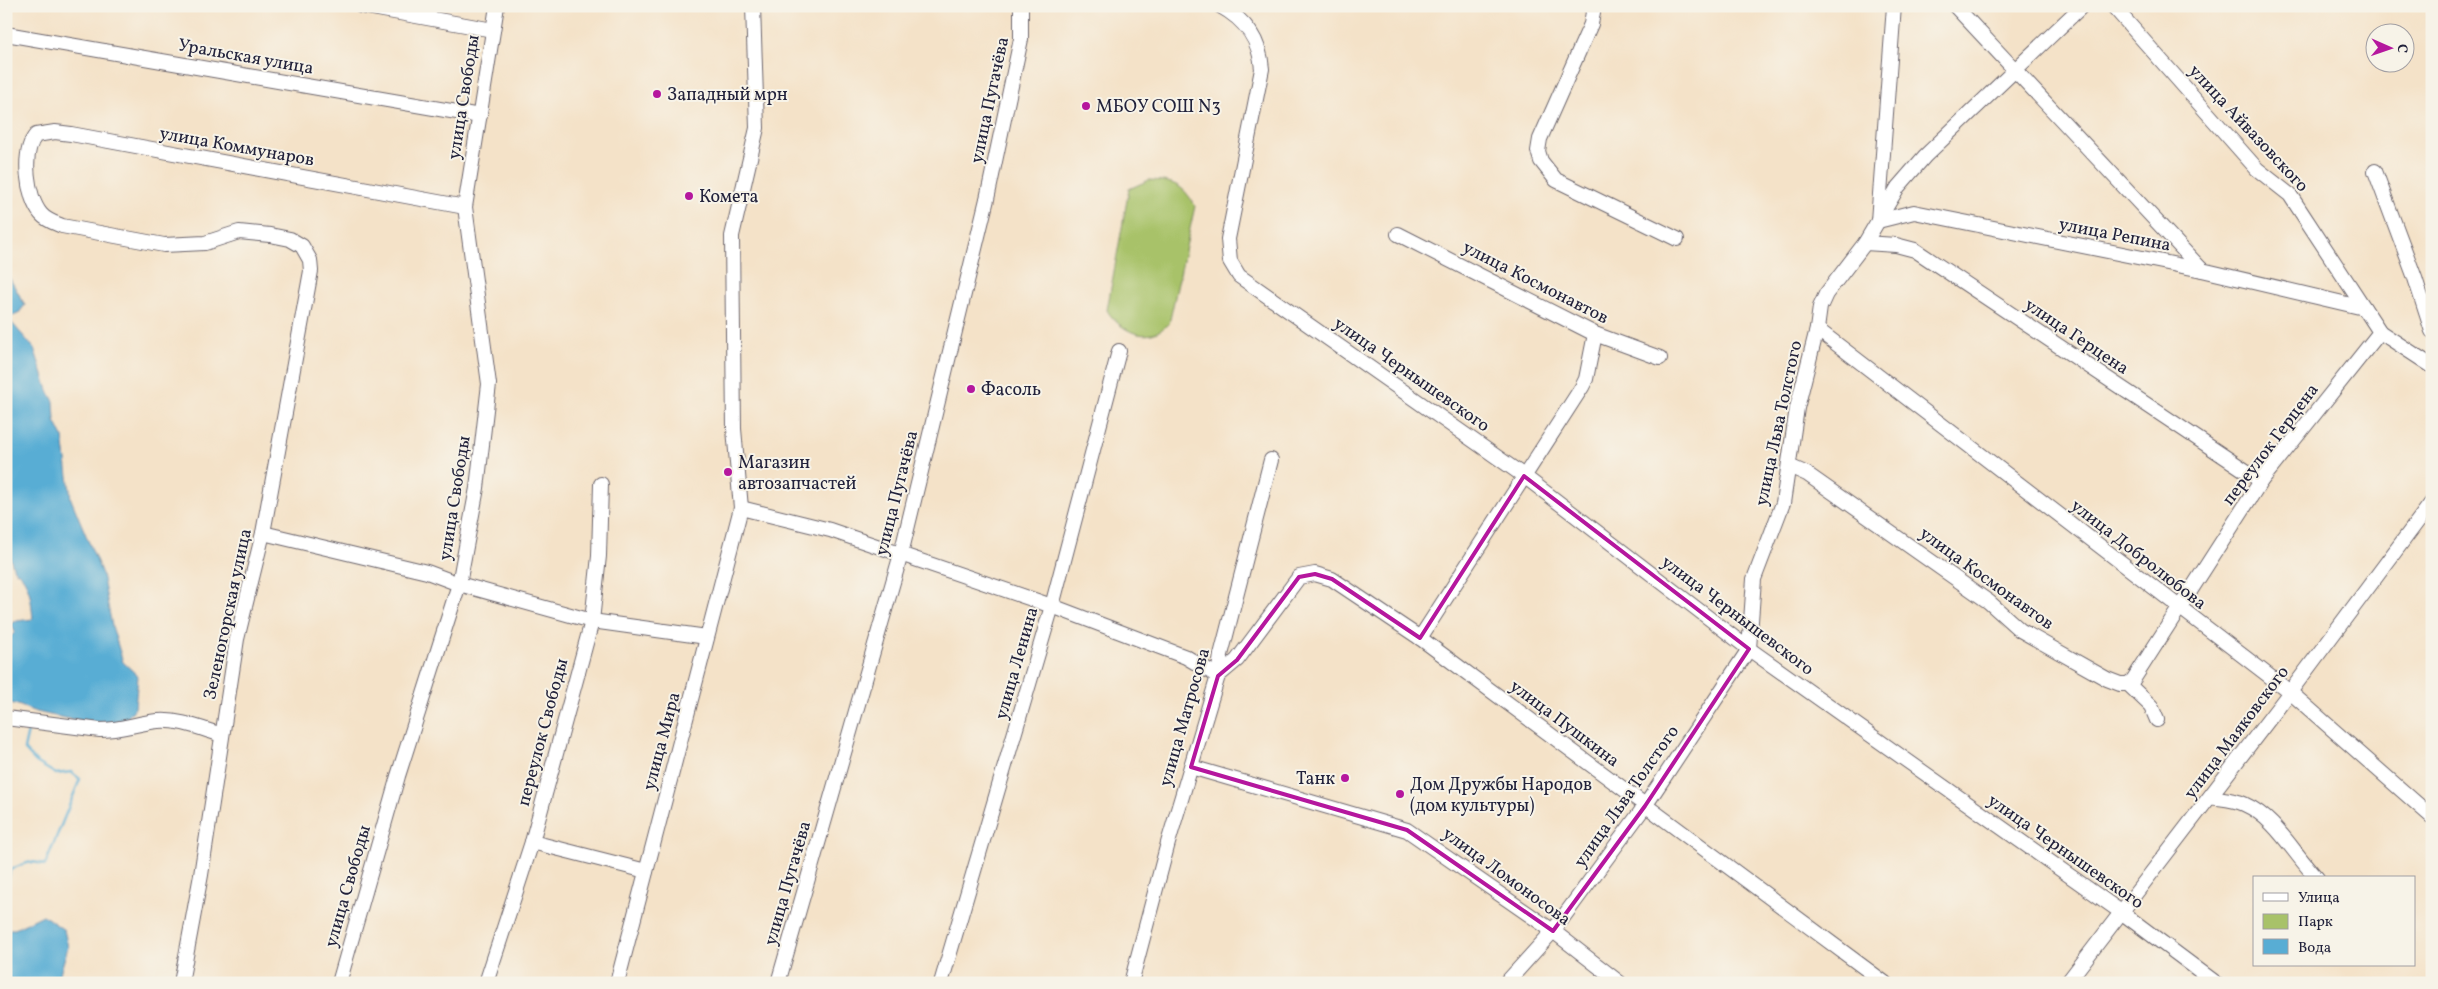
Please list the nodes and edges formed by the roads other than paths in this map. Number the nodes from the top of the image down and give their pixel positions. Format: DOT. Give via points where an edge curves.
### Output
graph roads {
  1 [pos="362,6"];
  2 [pos="497,6"];
  3 [pos="753,6"];
  4 [pos="1021,6"];
  5 [pos="1220,6"];
  6 [pos="1594,6"];
  7 [pos="1894,6"];
  8 [pos="1955,6"];
  9 [pos="2082,6"];
  10 [pos="2113,6"];
  11 [pos="493,30"];
  12 [pos="6,34"];
  13 [pos="2015,70"];
  14 [pos="480,116"];
  15 [pos="2375,171"];
  16 [pos="465,207"];
  17 [pos="1878,221"];
  18 [pos="1398,234"];
  19 [pos="1677,240"];
  20 [pos="1865,243"];
  21 [pos="307,253"];
  22 [pos="2202,270"];
  23 [pos="2364,308"];
  24 [pos="1818,329"];
  25 [pos="2432,331"];
  26 [pos="2380,332"];
  27 [pos="1595,334"];
  28 [pos="1119,351"];
  29 [pos="1660,358"];
  30 [pos="2432,366"];
  31 [pos="1270,460"];
  32 [pos="1789,466"];
  33 [pos="1524,476"];
  34 [pos="2261,481"];
  35 [pos="601,484"];
  36 [pos="2432,502"];
  37 [pos="741,508"];
  38 [pos="263,532"];
  39 [pos="901,554"];
  40 [pos="459,584"];
  41 [pos="1052,606"];
  42 [pos="2180,609"];
  43 [pos="592,621"];
  44 [pos="707,637"];
  45 [pos="1420,638"];
  46 [pos="1749,649"];
  47 [pos="1218,676"];
  48 [pos="2128,684"];
  49 [pos="2290,692"];
  50 [pos="6,718"];
  51 [pos="2157,720"];
  52 [pos="222,735"];
  53 [pos="1191,767"];
  54 [pos="2210,797"];
  55 [pos="1645,806"];
  56 [pos="2432,817"];
  57 [pos="532,842"];
  58 [pos="646,871"];
  59 [pos="2315,876"];
  60 [pos="2121,912"];
  61 [pos="1553,931"];
  62 [pos="181,983"];
  63 [pos="340,983"];
  64 [pos="486,983"];
  65 [pos="617,983"];
  66 [pos="778,983"];
  67 [pos="941,983"];
  68 [pos="1131,983"];
  69 [pos="1506,983"];
  70 [pos="1620,983"];
  71 [pos="1885,983"];
  72 [pos="2067,983"];
  73 [pos="2216,983"];
  1 -- 11 [label="street"];
  2 -- 11 [label="street, улица Свободы"];
  3 -- 37 [label="street" via="757,128 732,236 734,411"];
  4 -- 39 [label="street, улица Пугачёва" via="1021,39 985,208"];
  5 -- 33 [label="street, улица Чернышевского" via="1247,26 1258,46 1262,63 1228,239 1230,261 1239,276"];
  6 -- 19 [label="street" via="1591,24 1540,139 1538,151 1541,161 1556,180"];
  7 -- 17 [label="street"];
  8 -- 13 [label="street, улица Репина"];
  9 -- 13 [label="street, улица Льва Толстого"];
  10 -- 23 [label="street, улица Айвазовского" via="2257,169 2290,195"];
  11 -- 14 [label="street, улица Свободы"];
  12 -- 14 [label="street, Уральская улица"];
  13 -- 17 [label="street, улица Льва Толстого" via="1925,156 1898,187"];
  13 -- 22 [label="street, улица Репина"];
  14 -- 16 [label="street, улица Свободы"];
  15 -- 25 [label="street"];
  16 -- 21 [label="street, улица Коммунаров" via="55,132 36,135 27,150 31,192 36,207 48,220 62,226 164,245 205,243 238,232 270,235 290,239"];
  16 -- 40 [label="street, улица Свободы" via="489,384 477,488"];
  17 -- 20 [label="street, улица Льва Толстого"];
  17 -- 22 [label="street, улица Репина" via="1914,212"];
  18 -- 27 [label="street, улица Космонавтов"];
  20 -- 24 [label="street, улица Льва Толстого" via="1826,294 1820,307"];
  20 -- 34 [label="street, улица Герцена" via="1915,250"];
  21 -- 38 [label="street, Зеленогорская улица" via="311,271"];
  22 -- 23 [label="street"];
  23 -- 26 [label="street, улица Айвазовского"];
  24 -- 32 [label="street, улица Льва Толстого" via="1798,408"];
  24 -- 42 [label="street, улица Добролюбова"];
  26 -- 30 [label="street"];
  26 -- 34 [label="street, переулок Герцена"];
  27 -- 29 [label="street, улица Космонавтов"];
  27 -- 33 [label="street" via="1586,379"];
  28 -- 41 [label="street, улица Ленина"];
  31 -- 47 [label="street, улица Матросова"];
  32 -- 46 [label="street, улица Льва Толстого" via="1783,503 1754,580"];
  32 -- 48 [label="street, улица Космонавтов" via="1807,474 1927,557 1989,602 2020,630 2108,679"];
  33 -- 45 [label="street"];
  33 -- 46 [label="street, улица Чернышевского"];
  34 -- 42 [label="street, переулок Герцена"];
  35 -- 43 [label="street, переулок Свободы" via="599,556"];
  36 -- 49 [label="street, улица Маяковского"];
  37 -- 39 [label="street" via="830,530"];
  37 -- 44 [label="street, улица Мира"];
  38 -- 40 [label="street" via="403,565"];
  38 -- 52 [label="street, Зеленогорская улица" via="238,639"];
  39 -- 41 [label="street"];
  39 -- 66 [label="street, улица Пугачёва"];
  40 -- 43 [label="street"];
  40 -- 63 [label="street, улица Свободы" via="398,776"];
  41 -- 47 [label="street" via="1186,656"];
  41 -- 67 [label="street, улица Ленина"];
  42 -- 48 [label="street, переулок Герцена"];
  42 -- 49 [label="street, улица Добролюбова"];
  43 -- 44 [label="street"];
  43 -- 57 [label="street, переулок Свободы"];
  44 -- 58 [label="street, улица Мира"];
  45 -- 47 [label="street, улица Пушкина" via="1332,579 1315,574 1299,576 1237,660"];
  45 -- 55 [label="street, улица Пушкина"];
  46 -- 55 [label="street, улица Льва Толстого"];
  46 -- 60 [label="street, улица Чернышевского"];
  47 -- 53 [label="street, улица Матросова"];
  48 -- 51 [label="street, улица Космонавтов" via="2151,706"];
  49 -- 54 [label="street, улица Маяковского"];
  49 -- 56 [label="street, улица Добролюбова"];
  50 -- 52 [label="street" via="100,730 171,722"];
  52 -- 62 [label="street, Зеленогорская улица"];
  53 -- 61 [label="street, улица Ломоносова" via="1407,830"];
  53 -- 68 [label="street, улица Матросова"];
  54 -- 59 [label="street" via="2234,800 2256,810 2279,831"];
  54 -- 60 [label="street, улица Маяковского"];
  55 -- 61 [label="street, улица Льва Толстого"];
  55 -- 71 [label="street, улица Пушкина"];
  57 -- 58 [label="street"];
  57 -- 64 [label="street, переулок Свободы"];
  58 -- 65 [label="street, улица Мира"];
  60 -- 72 [label="street, улица Маяковского"];
  60 -- 73 [label="street, улица Чернышевского"];
  61 -- 69 [label="street, улица Льва Толстого"];
  61 -- 70 [label="street, улица Ломоносова"];
}
